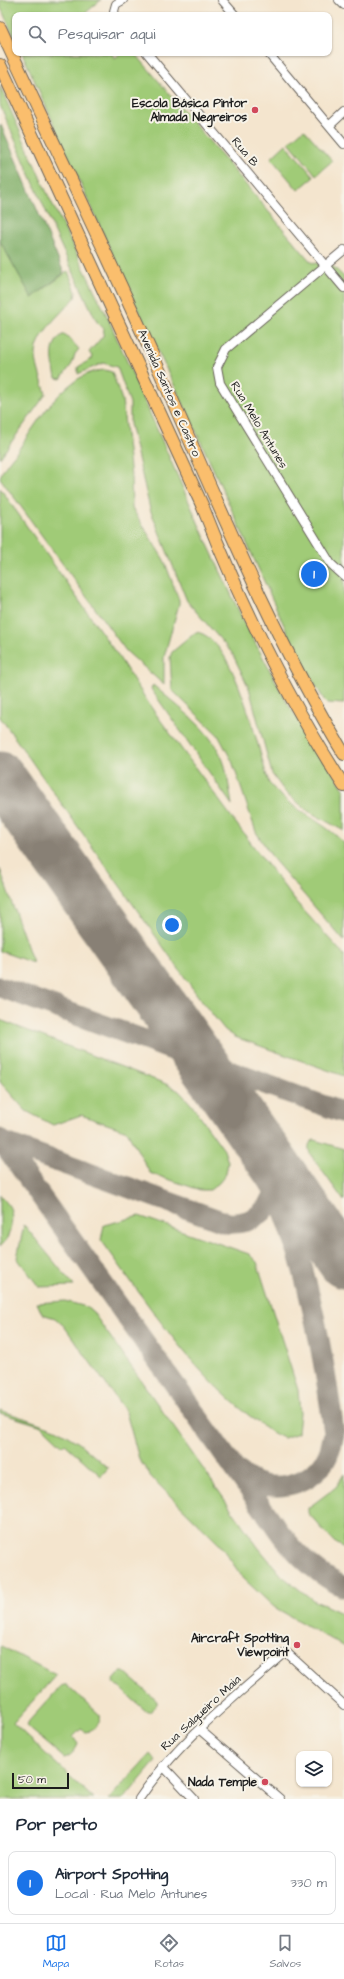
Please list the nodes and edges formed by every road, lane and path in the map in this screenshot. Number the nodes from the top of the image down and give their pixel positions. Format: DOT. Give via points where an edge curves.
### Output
graph roads {
  1 [pos="123,0"];
  2 [pos="222,0"];
  3 [pos="339,0"];
  4 [pos="344,6"];
  5 [pos="114,12"];
  6 [pos="232,12"];
  7 [pos="0,28"];
  8 [pos="12,54"];
  9 [pos="13,56"];
  10 [pos="150,56"];
  11 [pos="271,56"];
  12 [pos="0,65"];
  13 [pos="344,112"];
  14 [pos="329,126"];
  15 [pos="344,144"];
  16 [pos="344,250"];
  17 [pos="326,266"];
  18 [pos="344,288"];
  19 [pos="344,576"];
  20 [pos="344,754"];
  21 [pos="344,786"];
  22 [pos="344,1705"];
  23 [pos="199,1729"];
  24 [pos="163,1766"];
  25 [pos="139,1799"];
  26 [pos="194,1799"];
  27 [pos="280,1799"];
  1 -- 5 [label="street" via="116,4"];
  2 -- 6 [label="street"];
  3 -- 4 [label="street"];
  7 -- 8 [label="main road, Avenida Santos e Castro"];
  9 -- 20 [label="main road, Avenida Santos e Castro" via="298,674"];
  10 -- 17 [label="street, Rua B"];
  11 -- 14 [label="street"];
  12 -- 21 [label="main road, Avenida Santos e Castro" via="202,505 227,569 288,689"];
  13 -- 14 [label="street"];
  14 -- 15 [label="street"];
  16 -- 17 [label="street, Rua Melo Antunes"];
  17 -- 18 [label="street, Rua B"];
  17 -- 19 [label="street, Rua Melo Antunes" via="226,349 217,367 217,375 331,564"];
  22 -- 23 [label="street, Rua Salgueiro Maia" via="286,1652"];
  23 -- 24 [label="street, Rua Salgueiro Maia"];
  23 -- 27 [label="street"];
  24 -- 25 [label="street, Rua Salgueiro Maia"];
  24 -- 26 [label="street"];
}
